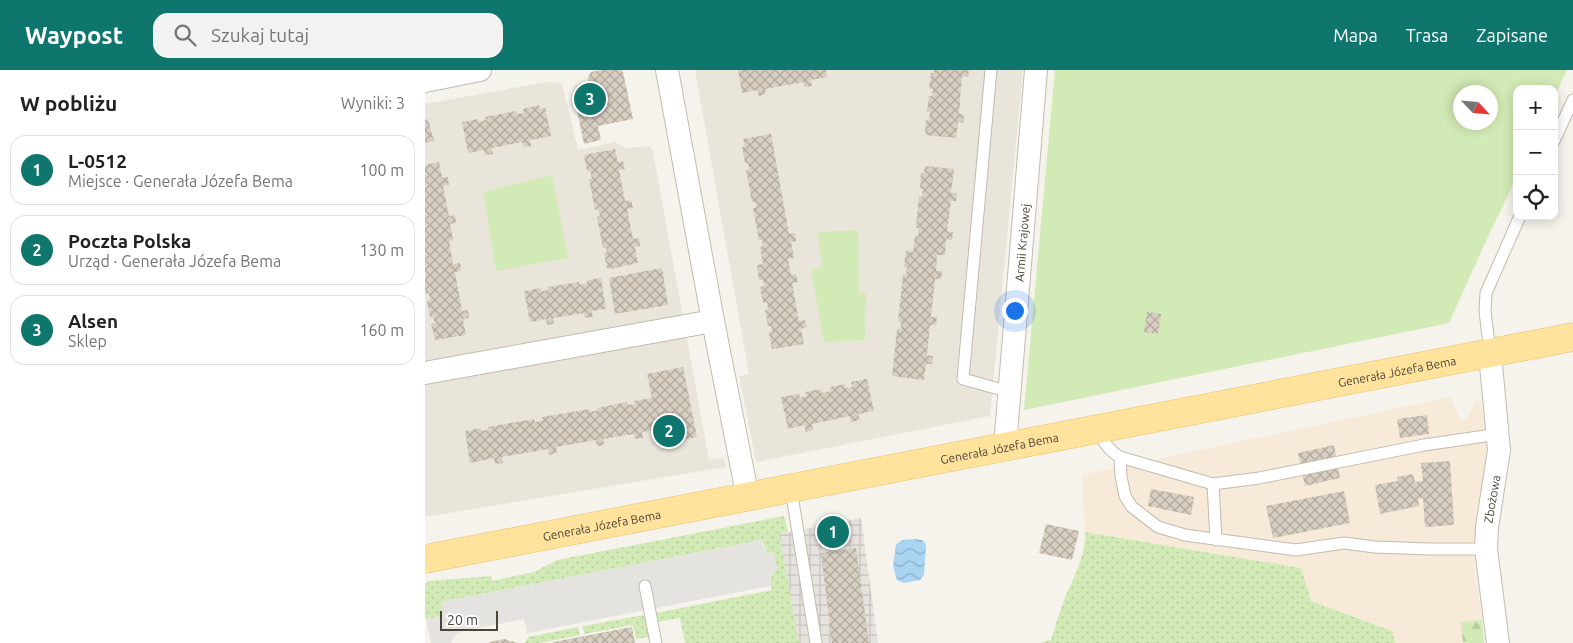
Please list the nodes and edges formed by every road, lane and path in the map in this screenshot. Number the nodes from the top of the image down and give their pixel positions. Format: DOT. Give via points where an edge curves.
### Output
graph roads {
  1 [pos="480,70"];
  2 [pos="667,70"];
  3 [pos="991,70"];
  4 [pos="1036,70"];
  5 [pos="425,81"];
  6 [pos="1573,100"];
  7 [pos="1558,132"];
  8 [pos="1518,220"];
  9 [pos="713,321"];
  10 [pos="1573,337"];
  11 [pos="1490,354"];
  12 [pos="425,373"];
  13 [pos="1010,392"];
  14 [pos="1097,430"];
  15 [pos="1499,434"];
  16 [pos="1005,446"];
  17 [pos="1120,457"];
  18 [pos="1213,484"];
  19 [pos="791,489"];
  20 [pos="748,498"];
  21 [pos="1215,540"];
  22 [pos="1485,549"];
  23 [pos="425,559"];
  24 [pos="645,586"];
  25 [pos="656,643"];
  26 [pos="816,643"];
  27 [pos="1498,643"];
  1 -- 5 [label="street"];
  2 -- 9 [label="street"];
  3 -- 13 [label="lane" via="963,379"];
  4 -- 13 [label="street, Armii Krajowej"];
  6 -- 7 [label="lane"];
  8 -- 11 [label="lane" via="1485,292"];
  9 -- 12 [label="street"];
  9 -- 20 [label="street"];
  10 -- 11 [label="main road, Generała Józefa Bema"];
  11 -- 14 [label="main road, Generała Józefa Bema"];
  11 -- 15 [label="street, Zbożowa"];
  13 -- 16 [label="street, Armii Krajowej"];
  14 -- 16 [label="main road, Generała Józefa Bema"];
  14 -- 17 [label="lane" via="1111,452"];
  15 -- 18 [label="lane"];
  15 -- 22 [label="street, Zbożowa"];
  16 -- 19 [label="main road, Generała Józefa Bema"];
  17 -- 18 [label="lane"];
  17 -- 21 [label="lane" via="1125,496 1132,507 1158,527"];
  18 -- 21 [label="lane"];
  19 -- 20 [label="main road, Generała Józefa Bema"];
  19 -- 26 [label="lane"];
  20 -- 23 [label="main road, Generała Józefa Bema"];
  21 -- 22 [label="lane" via="1296,550 1344,543 1375,547"];
  22 -- 27 [label="street, Zbożowa"];
  24 -- 25 [label="lane"];
}
